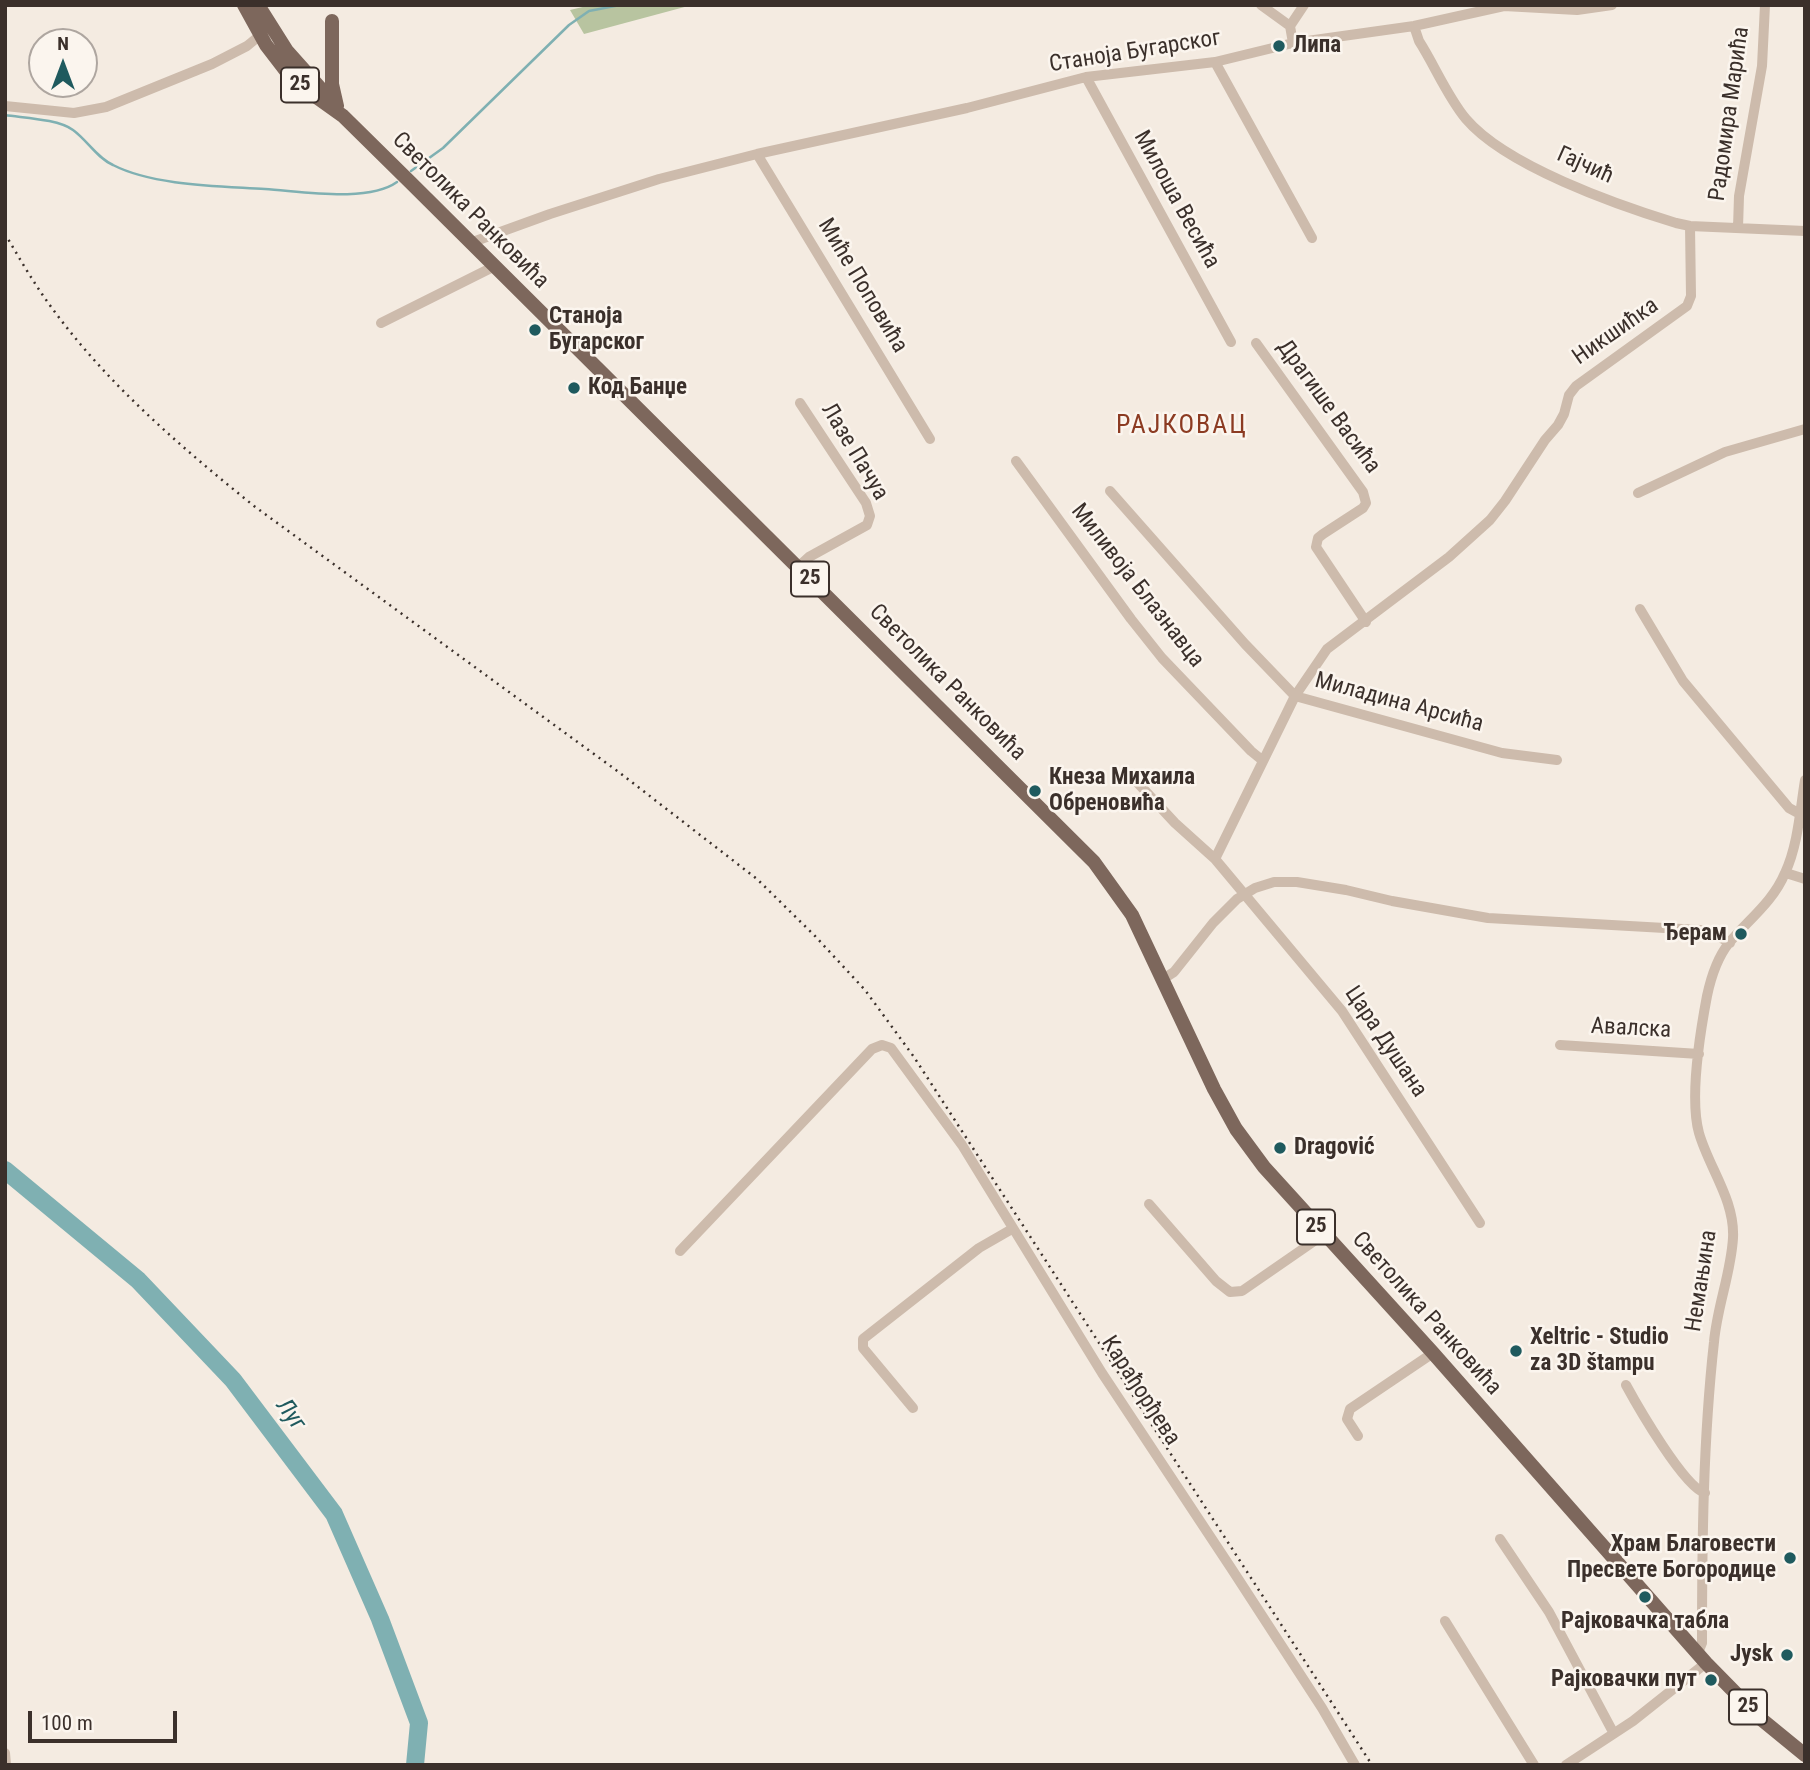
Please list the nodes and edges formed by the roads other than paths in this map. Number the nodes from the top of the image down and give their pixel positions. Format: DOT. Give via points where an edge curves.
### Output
graph roads {
  1 [pos="244,5"];
  2 [pos="258,5"];
  3 [pos="1261,5"];
  4 [pos="1304,5"];
  5 [pos="1612,5"];
  6 [pos="1765,5"];
  7 [pos="332,20"];
  8 [pos="1290,26"];
  9 [pos="1414,26"];
  10 [pos="269,37"];
  11 [pos="1293,43"];
  12 [pos="1215,62"];
  13 [pos="1086,77"];
  14 [pos="5,106"];
  15 [pos="340,111"];
  16 [pos="757,154"];
  17 [pos="1690,226"];
  18 [pos="1738,229"];
  19 [pos="1805,231"];
  20 [pos="1312,239"];
  21 [pos="470,243"];
  22 [pos="493,267"];
  23 [pos="381,323"];
  24 [pos="1231,342"];
  25 [pos="1256,343"];
  26 [pos="800,403"];
  27 [pos="1805,429"];
  28 [pos="930,439"];
  29 [pos="1016,461"];
  30 [pos="1110,491"];
  31 [pos="1638,493"];
  32 [pos="798,567"];
  33 [pos="1640,610"];
  34 [pos="1366,622"];
  35 [pos="1295,696"];
  36 [pos="1262,760"];
  37 [pos="1558,760"];
  38 [pos="1805,780"];
  39 [pos="1136,781"];
  40 [pos="1800,814"];
  41 [pos="1215,859"];
  42 [pos="1786,873"];
  43 [pos="1805,879"];
  44 [pos="1244,894"];
  45 [pos="1730,943"];
  46 [pos="1163,979"];
  47 [pos="1560,1045"];
  48 [pos="1699,1054"];
  49 [pos="1149,1204"];
  50 [pos="1480,1223"];
  51 [pos="1012,1229"];
  52 [pos="1324,1235"];
  53 [pos="680,1251"];
  54 [pos="1433,1353"];
  55 [pos="1626,1385"];
  56 [pos="913,1408"];
  57 [pos="1358,1436"];
  58 [pos="1705,1493"];
  59 [pos="1500,1539"];
  60 [pos="1445,1621"];
  61 [pos="1702,1658"];
  62 [pos="1614,1732"];
  63 [pos="5,1753"];
  64 [pos="1805,1755"];
  65 [pos="6,1765"];
  66 [pos="1355,1765"];
  67 [pos="1534,1765"];
  68 [pos="1566,1765"];
  1 -- 10 [label="main road, Светолика Ранковића / 25"];
  2 -- 10 [label="main road, Светолика Ранковића / 25"];
  3 -- 8 [label="street"];
  4 -- 8 [label="street"];
  5 -- 9 [label="street, Станоја Бугарског" via="1577,10 1504,6"];
  6 -- 18 [label="street, Радомира Марића" via="1762,66 1739,196"];
  7 -- 15 [label="main road" via="331,69"];
  8 -- 11 [label="street"];
  9 -- 11 [label="street, Станоја Бугарског"];
  9 -- 17 [label="street, Гајчић" via="1459,109 1483,135 1581,190"];
  10 -- 14 [label="street" via="106,107 74,113"];
  10 -- 15 [label="main road, Светолика Ранковића / 25" via="301,86"];
  11 -- 12 [label="street, Станоја Бугарског"];
  12 -- 13 [label="street, Станоја Бугарског"];
  12 -- 20 [label="street"];
  13 -- 16 [label="street, Станоја Бугарског"];
  13 -- 24 [label="street, Милоша Весића"];
  15 -- 21 [label="main road, Светолика Ранковића / 25"];
  16 -- 21 [label="street, Станоја Бугарског" via="625,189"];
  16 -- 28 [label="street, Миће Поповића"];
  17 -- 18 [label="street, Гајчић"];
  17 -- 34 [label="street, Никшићка" via="1688,306 1576,386 1558,425 1490,520"];
  18 -- 19 [label="street, Гајчић"];
  21 -- 22 [label="main road, Светолика Ранковића / 25"];
  22 -- 23 [label="street"];
  22 -- 32 [label="main road, Светолика Ранковића / 25"];
  25 -- 34 [label="street, Драгише Васића" via="1363,492 1363,508 1322,534 1316,547"];
  26 -- 32 [label="street, Лазе Пачуа" via="870,516 867,526"];
  27 -- 31 [label="street" via="1725,452"];
  29 -- 36 [label="street, Миливоја Блазнавца" via="1162,658"];
  30 -- 35 [label="street, Миладина Арсића"];
  32 -- 46 [label="main road, Светолика Ранковића / 25" via="1094,862 1132,915"];
  33 -- 40 [label="street" via="1683,681 1789,808"];
  34 -- 35 [label="street" via="1327,649"];
  35 -- 36 [label="street"];
  35 -- 37 [label="street, Миладина Арсића" via="1502,753"];
  36 -- 41 [label="street"];
  38 -- 40 [label="street, Немањина"];
  39 -- 41 [label="street, Цара Душана"];
  40 -- 42 [label="street, Немањина"];
  41 -- 44 [label="street, Цара Душана"];
  42 -- 43 [label="street"];
  42 -- 45 [label="street, Немањина"];
  44 -- 45 [label="street" via="1274,882 1297,882 1488,918 1700,930"];
  44 -- 46 [label="street"];
  44 -- 50 [label="street, Цара Душана" via="1342,1011"];
  45 -- 48 [label="street, Немањина" via="1712,976"];
  46 -- 52 [label="main road, Светолика Ранковића / 25" via="1236,1129"];
  47 -- 48 [label="street, Авалска"];
  48 -- 58 [label="street, Немањина" via="1696,1119 1727,1203 1733,1239 1714,1338"];
  49 -- 52 [label="street" via="1230,1293 1242,1291"];
  51 -- 53 [label="street, Карађорђева" via="939,1111 895,1053 879,1045"];
  51 -- 56 [label="street" via="979,1248 863,1339 863,1348"];
  51 -- 66 [label="street, Карађорђева"];
  52 -- 54 [label="main road, Светолика Ранковића / 25"];
  54 -- 57 [label="street" via="1350,1409 1347,1419"];
  54 -- 61 [label="main road, Светолика Ранковића / 25"];
  55 -- 58 [label="street" via="1694,1487"];
  58 -- 61 [label="street, Немањина"];
  59 -- 62 [label="street" via="1549,1612"];
  60 -- 67 [label="street"];
  61 -- 62 [label="street" via="1633,1721"];
  61 -- 64 [label="main road, 25" via="1761,1719"];
  62 -- 68 [label="street"];
  63 -- 65 [label="street"];
}
